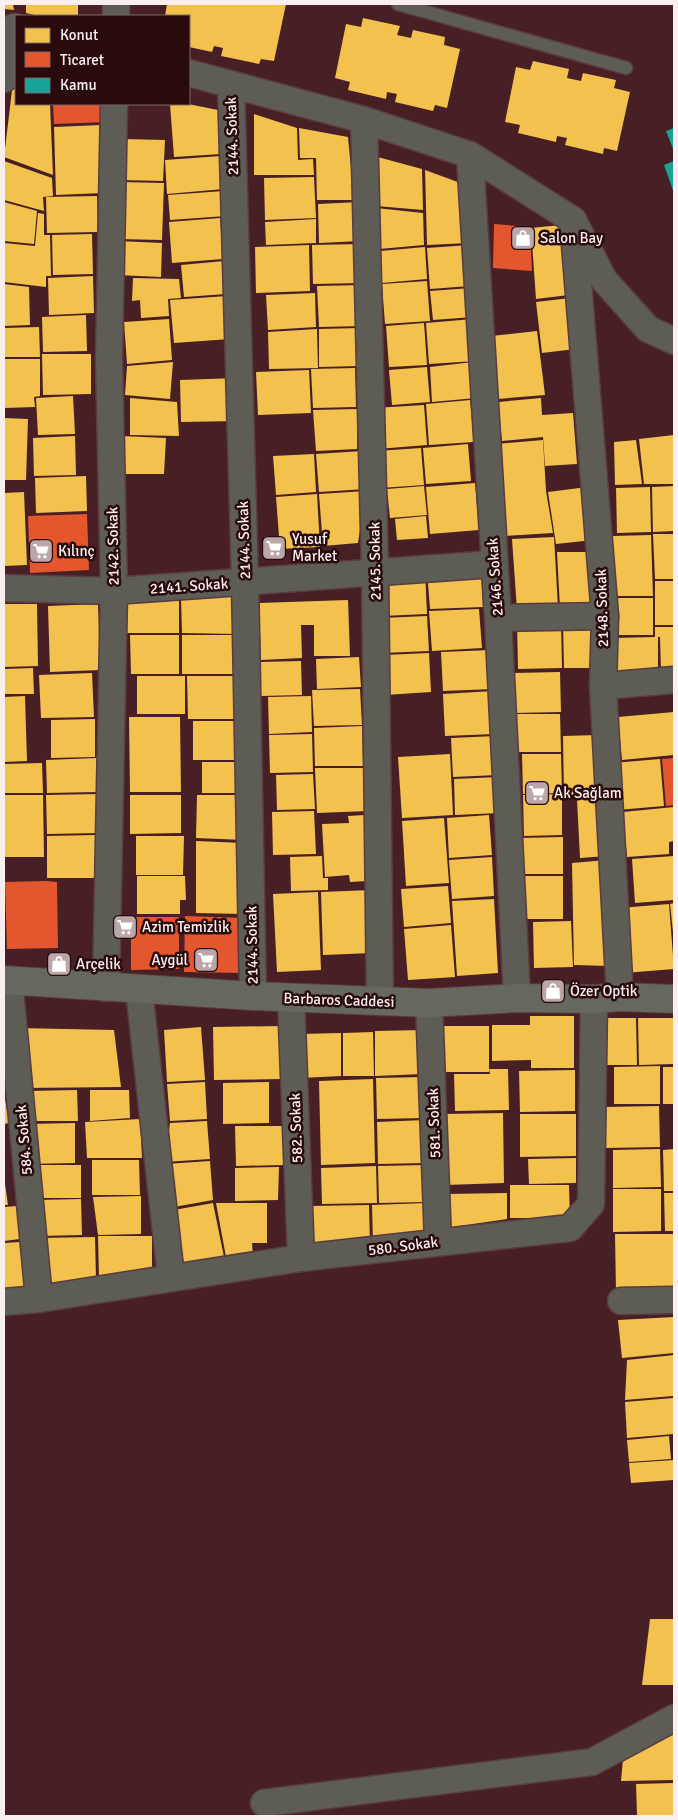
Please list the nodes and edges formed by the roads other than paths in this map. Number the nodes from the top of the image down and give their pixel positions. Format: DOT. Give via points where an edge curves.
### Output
graph roads {
  1 [pos="398,4"];
  2 [pos="439,9"];
  3 [pos="11,27"];
  4 [pos="626,68"];
  5 [pos="190,73"];
  6 [pos="4,79"];
  7 [pos="231,84"];
  8 [pos="114,105"];
  9 [pos="364,120"];
  10 [pos="470,155"];
  11 [pos="573,220"];
  12 [pos="674,341"];
  13 [pos="494,564"];
  14 [pos="375,572"];
  15 [pos="245,582"];
  16 [pos="4,588"];
  17 [pos="114,591"];
  18 [pos="605,616"];
  19 [pos="498,618"];
  20 [pos="674,680"];
  21 [pos="603,686"];
  22 [pos="6,980"];
  23 [pos="106,988"];
  24 [pos="139,990"];
  25 [pos="253,996"];
  26 [pos="291,998"];
  27 [pos="517,998"];
  28 [pos="607,998"];
  29 [pos="674,999"];
  30 [pos="380,1002"];
  31 [pos="429,1003"];
  32 [pos="438,1242"];
  33 [pos="301,1258"];
  34 [pos="171,1277"];
  35 [pos="39,1299"];
  36 [pos="674,1300"];
  37 [pos="621,1301"];
  38 [pos="4,1302"];
  39 [pos="674,1718"];
  40 [pos="264,1802"];
  1 -- 2 [label="lane"];
  2 -- 4 [label="lane"];
  3 -- 6 [label="street"];
  5 -- 7 [label="street"];
  7 -- 9 [label="street"];
  7 -- 15 [label="street, 2144. Sokak"];
  8 -- 17 [label="street, 2142. Sokak" via="108,358"];
  9 -- 10 [label="street"];
  9 -- 14 [label="street, 2145. Sokak"];
  10 -- 11 [label="street"];
  10 -- 13 [label="street, 2146. Sokak"];
  11 -- 12 [label="street" via="604,280 648,328"];
  11 -- 18 [label="street, 2148. Sokak"];
  13 -- 14 [label="street, 2141. Sokak"];
  13 -- 19 [label="street, 2146. Sokak"];
  14 -- 15 [label="street, 2141. Sokak"];
  14 -- 30 [label="street, 2145. Sokak"];
  15 -- 17 [label="street, 2141. Sokak"];
  15 -- 25 [label="street, 2144. Sokak"];
  16 -- 17 [label="street, 2141. Sokak"];
  17 -- 23 [label="street, 2142. Sokak"];
  18 -- 19 [label="street"];
  18 -- 21 [label="street, 2148. Sokak"];
  19 -- 27 [label="street, 2146. Sokak"];
  20 -- 21 [label="street"];
  21 -- 28 [label="street, 2148. Sokak"];
  22 -- 23 [label="main road, Barbaros Caddesi"];
  22 -- 35 [label="street, 584. Sokak"];
  23 -- 24 [label="main road, Barbaros Caddesi"];
  24 -- 25 [label="main road, Barbaros Caddesi"];
  24 -- 34 [label="street"];
  25 -- 26 [label="main road, Barbaros Caddesi"];
  26 -- 30 [label="main road, Barbaros Caddesi"];
  26 -- 33 [label="street, 582. Sokak"];
  27 -- 28 [label="main road, Barbaros Caddesi"];
  27 -- 31 [label="main road, Barbaros Caddesi"];
  28 -- 29 [label="main road, Barbaros Caddesi"];
  28 -- 32 [label="street, 580. Sokak" via="590,1204 570,1228"];
  30 -- 31 [label="main road, Barbaros Caddesi"];
  31 -- 32 [label="street, 581. Sokak"];
  32 -- 33 [label="street, 580. Sokak"];
  33 -- 34 [label="street, 580. Sokak"];
  34 -- 35 [label="street, 580. Sokak"];
  35 -- 38 [label="street, 580. Sokak"];
  36 -- 37 [label="street"];
  39 -- 40 [label="street" via="592,1762"];
}
